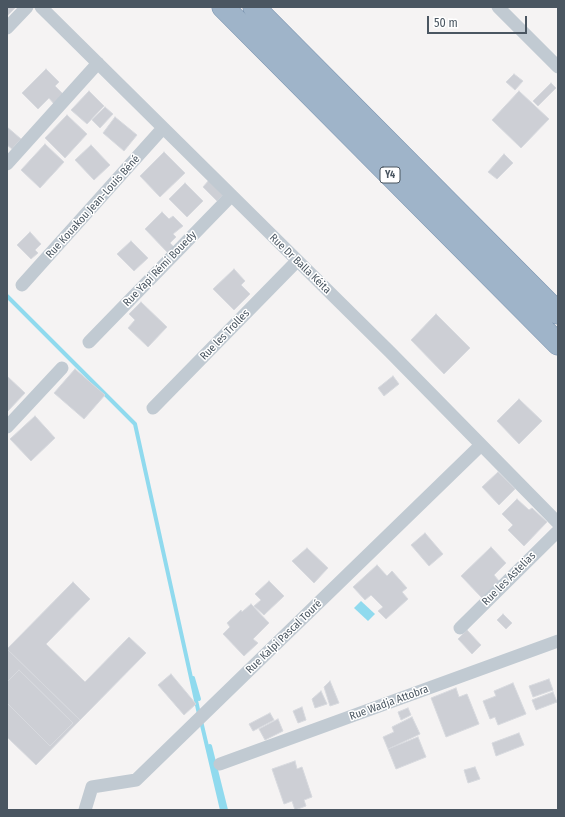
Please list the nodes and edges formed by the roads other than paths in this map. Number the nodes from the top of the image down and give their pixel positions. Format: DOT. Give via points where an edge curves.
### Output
graph roads {
  1 [pos="27,7"];
  2 [pos="41,7"];
  3 [pos="223,7"];
  4 [pos="254,7"];
  5 [pos="498,7"];
  6 [pos="7,28"];
  7 [pos="98,63"];
  8 [pos="558,67"];
  9 [pos="163,128"];
  10 [pos="7,164"];
  11 [pos="230,196"];
  12 [pos="297,261"];
  13 [pos="22,286"];
  14 [pos="558,313"];
  15 [pos="89,342"];
  16 [pos="558,344"];
  17 [pos="62,368"];
  18 [pos="153,408"];
  19 [pos="7,427"];
  20 [pos="481,445"];
  21 [pos="558,523"];
  22 [pos="558,531"];
  23 [pos="460,628"];
  24 [pos="558,641"];
  25 [pos="220,764"];
  26 [pos="85,810"];
  1 -- 6 [label="street"];
  2 -- 7 [label="street, Rue Dr Balla Kéita"];
  3 -- 16 [label="highway, Y4"];
  4 -- 14 [label="highway, Y4"];
  5 -- 8 [label="street"];
  7 -- 9 [label="street, Rue Dr Balla Kéita"];
  7 -- 10 [label="street"];
  9 -- 11 [label="street, Rue Dr Balla Kéita"];
  9 -- 13 [label="street, Rue Kouakou Jean-Louis Béné"];
  11 -- 12 [label="street, Rue Dr Balla Kéita"];
  11 -- 15 [label="street, Rue Yapi Rémi Bouedy"];
  12 -- 18 [label="street, Rue les Trolles"];
  12 -- 20 [label="street, Rue Dr Balla Kéita"];
  17 -- 19 [label="street"];
  20 -- 21 [label="street, Rue Dr Balla Kéita"];
  20 -- 26 [label="street, Rue Kalpi Pascal Touré" via="136,780 92,787"];
  22 -- 23 [label="street, Rue les Astelias"];
  24 -- 25 [label="street, Rue Wadja Attobra"];
}
